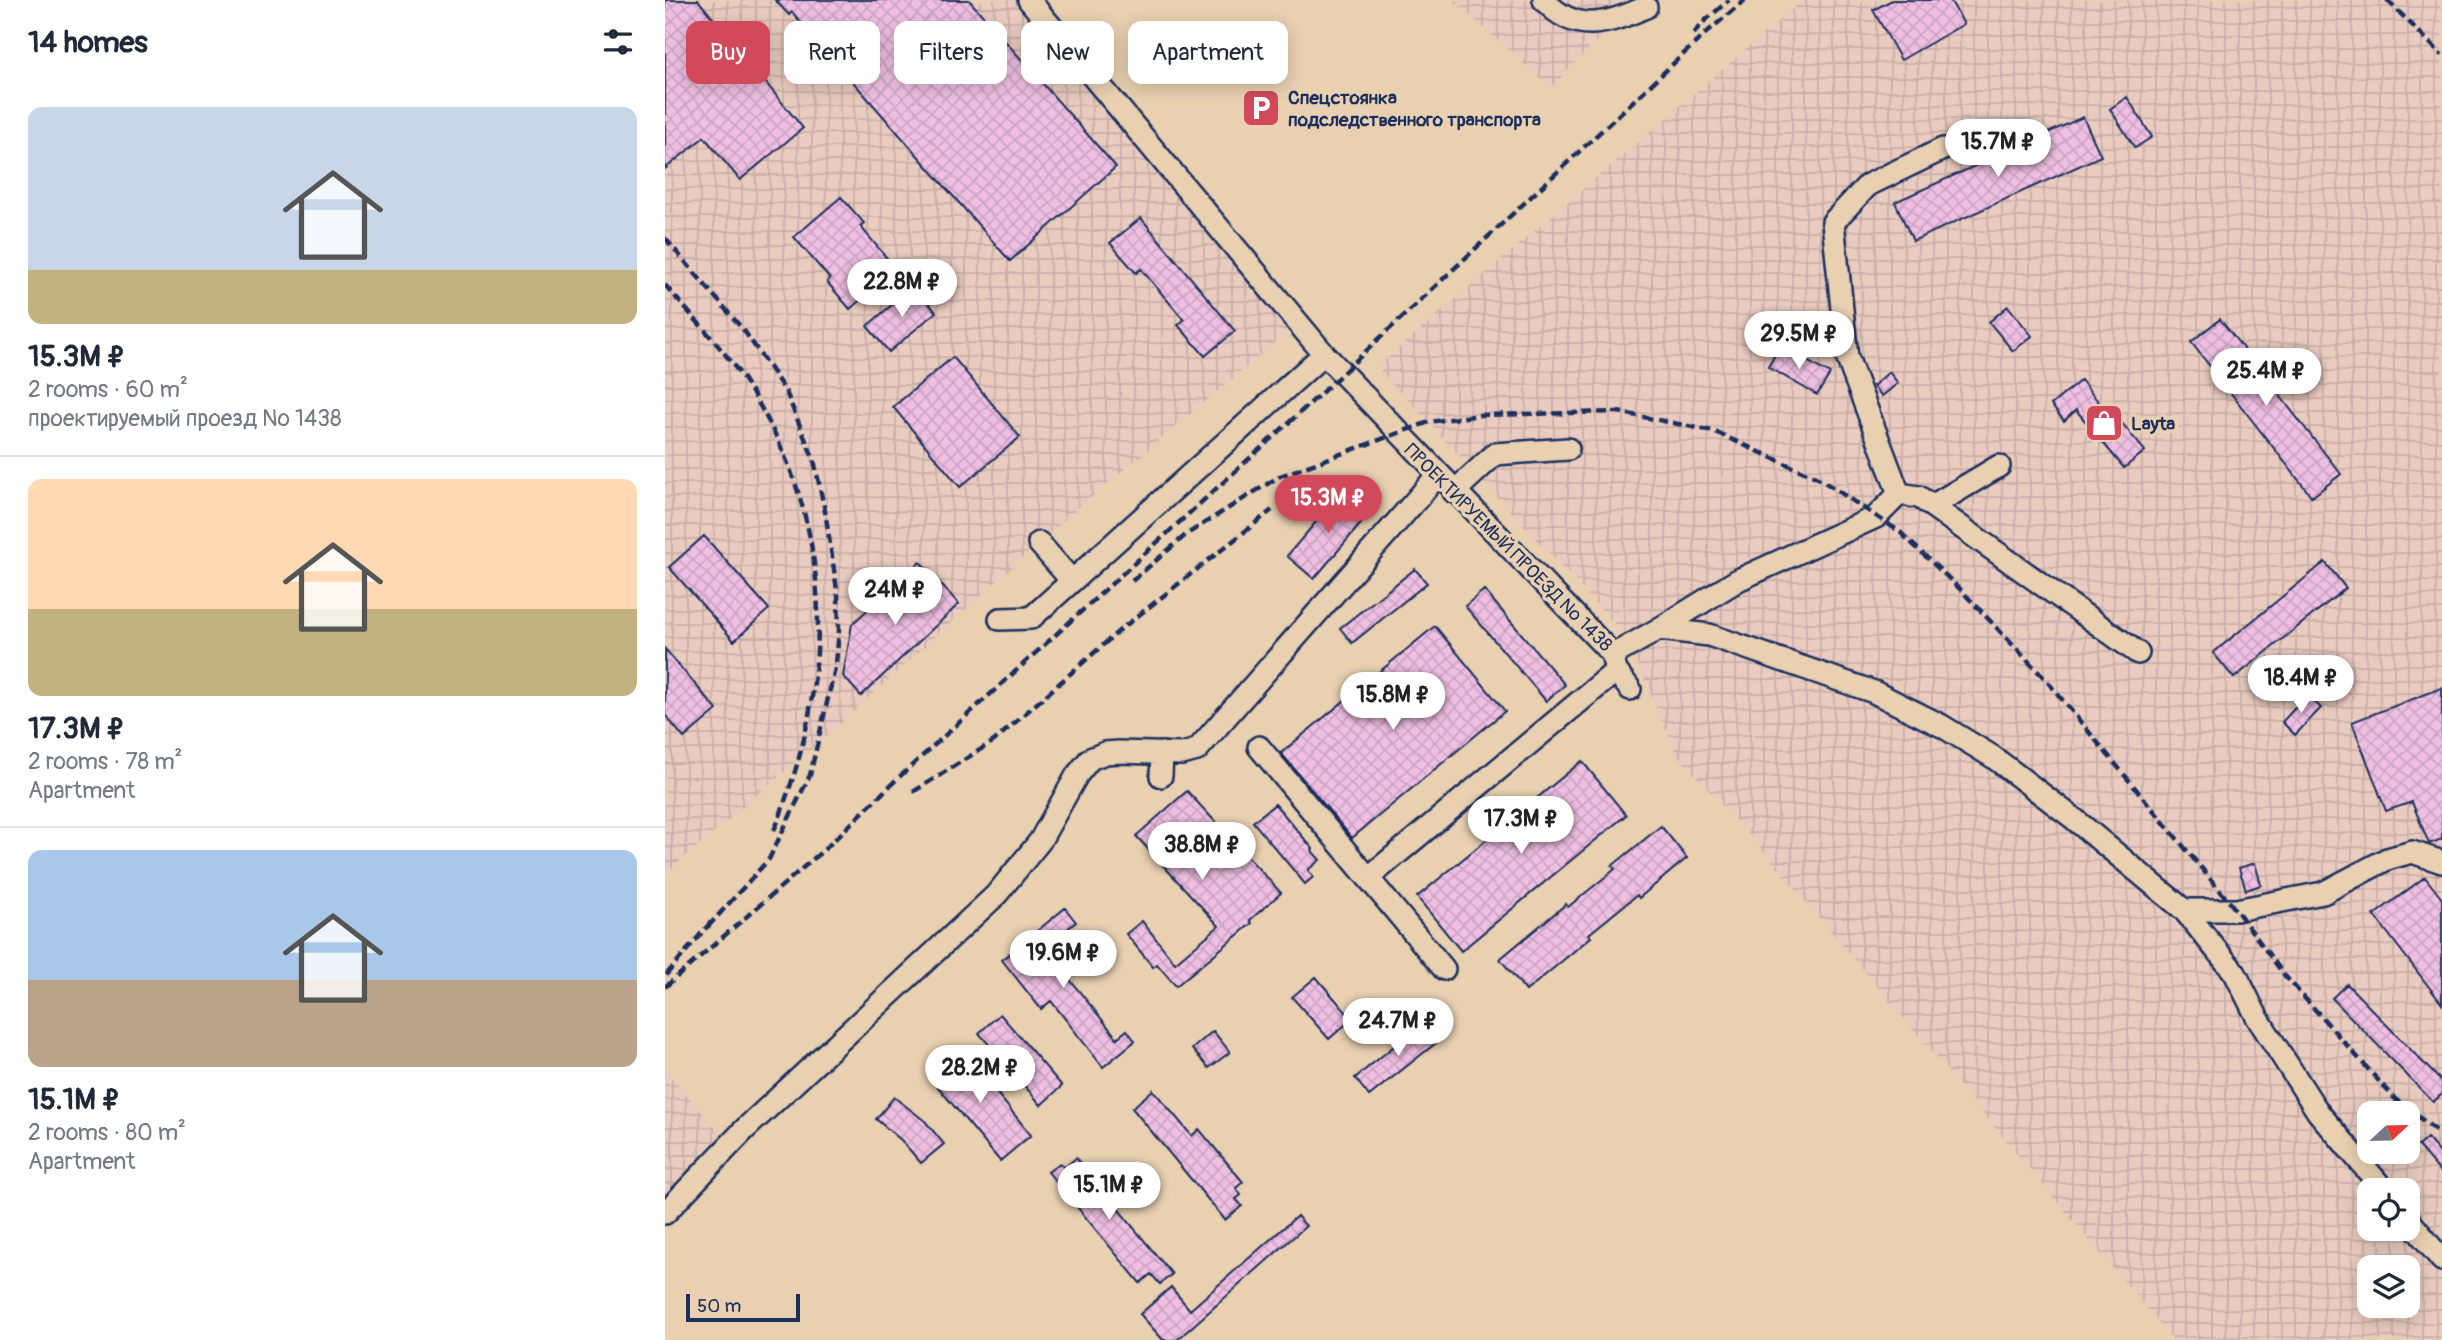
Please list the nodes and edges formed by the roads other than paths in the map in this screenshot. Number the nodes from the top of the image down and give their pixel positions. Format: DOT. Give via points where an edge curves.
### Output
graph roads {
  1 [pos="1029,0"];
  2 [pos="1544,0"];
  3 [pos="1646,6"];
  4 [pos="1943,149"];
  5 [pos="1324,354"];
  6 [pos="1568,449"];
  7 [pos="1999,466"];
  8 [pos="1438,475"];
  9 [pos="1454,492"];
  10 [pos="1899,494"];
  11 [pos="1932,506"];
  12 [pos="1039,543"];
  13 [pos="1073,581"];
  14 [pos="1000,620"];
  15 [pos="1658,629"];
  16 [pos="2138,653"];
  17 [pos="1614,663"];
  18 [pos="1630,689"];
  19 [pos="1259,747"];
  20 [pos="1162,753"];
  21 [pos="1161,776"];
  22 [pos="2442,862"];
  23 [pos="1368,878"];
  24 [pos="2184,910"];
  25 [pos="1444,969"];
  26 [pos="2374,1178"];
  27 [pos="665,1213"];
  28 [pos="2420,1233"];
  29 [pos="2442,1260"];
  1 -- 5 [label="street, ПРОЕКТИРУЕМЫЙ ПРОЕЗД № 1438"];
  2 -- 3 [label="street" via="1571,21 1595,23"];
  4 -- 10 [label="street" via="1868,185 1833,222 1847,357"];
  5 -- 8 [label="street, ПРОЕКТИРУЕМЫЙ ПРОЕЗД № 1438" via="1402,446"];
  5 -- 13 [label="street"];
  6 -- 9 [label="street" via="1495,453"];
  7 -- 11 [label="street"];
  8 -- 9 [label="street, ПРОЕКТИРУЕМЫЙ ПРОЕЗД № 1438"];
  8 -- 20 [label="street" via="1197,750"];
  9 -- 17 [label="street, ПРОЕКТИРУЕМЫЙ ПРОЕЗД № 1438"];
  10 -- 11 [label="street" via="1919,497"];
  10 -- 15 [label="street, ПРОЕКТИРУЕМЫЙ ПРОЕЗД № 1438" via="1877,517 1738,580"];
  11 -- 16 [label="street"];
  12 -- 13 [label="street"];
  13 -- 14 [label="street" via="1031,618"];
  15 -- 17 [label="street, ПРОЕКТИРУЕМЫЙ ПРОЕЗД № 1438"];
  15 -- 24 [label="street" via="1709,635 1764,653 1874,692 1941,726 2073,818"];
  17 -- 18 [label="street"];
  17 -- 23 [label="street"];
  19 -- 23 [label="street"];
  20 -- 21 [label="street"];
  20 -- 27 [label="street" via="1105,753 1090,759 1040,841 996,895 745,1129"];
  22 -- 24 [label="street" via="2411,852 2387,859 2323,892 2236,910"];
  23 -- 25 [label="street"];
  24 -- 26 [label="street" via="2235,973 2257,1017 2318,1112"];
  28 -- 29 [label="street"];
}
